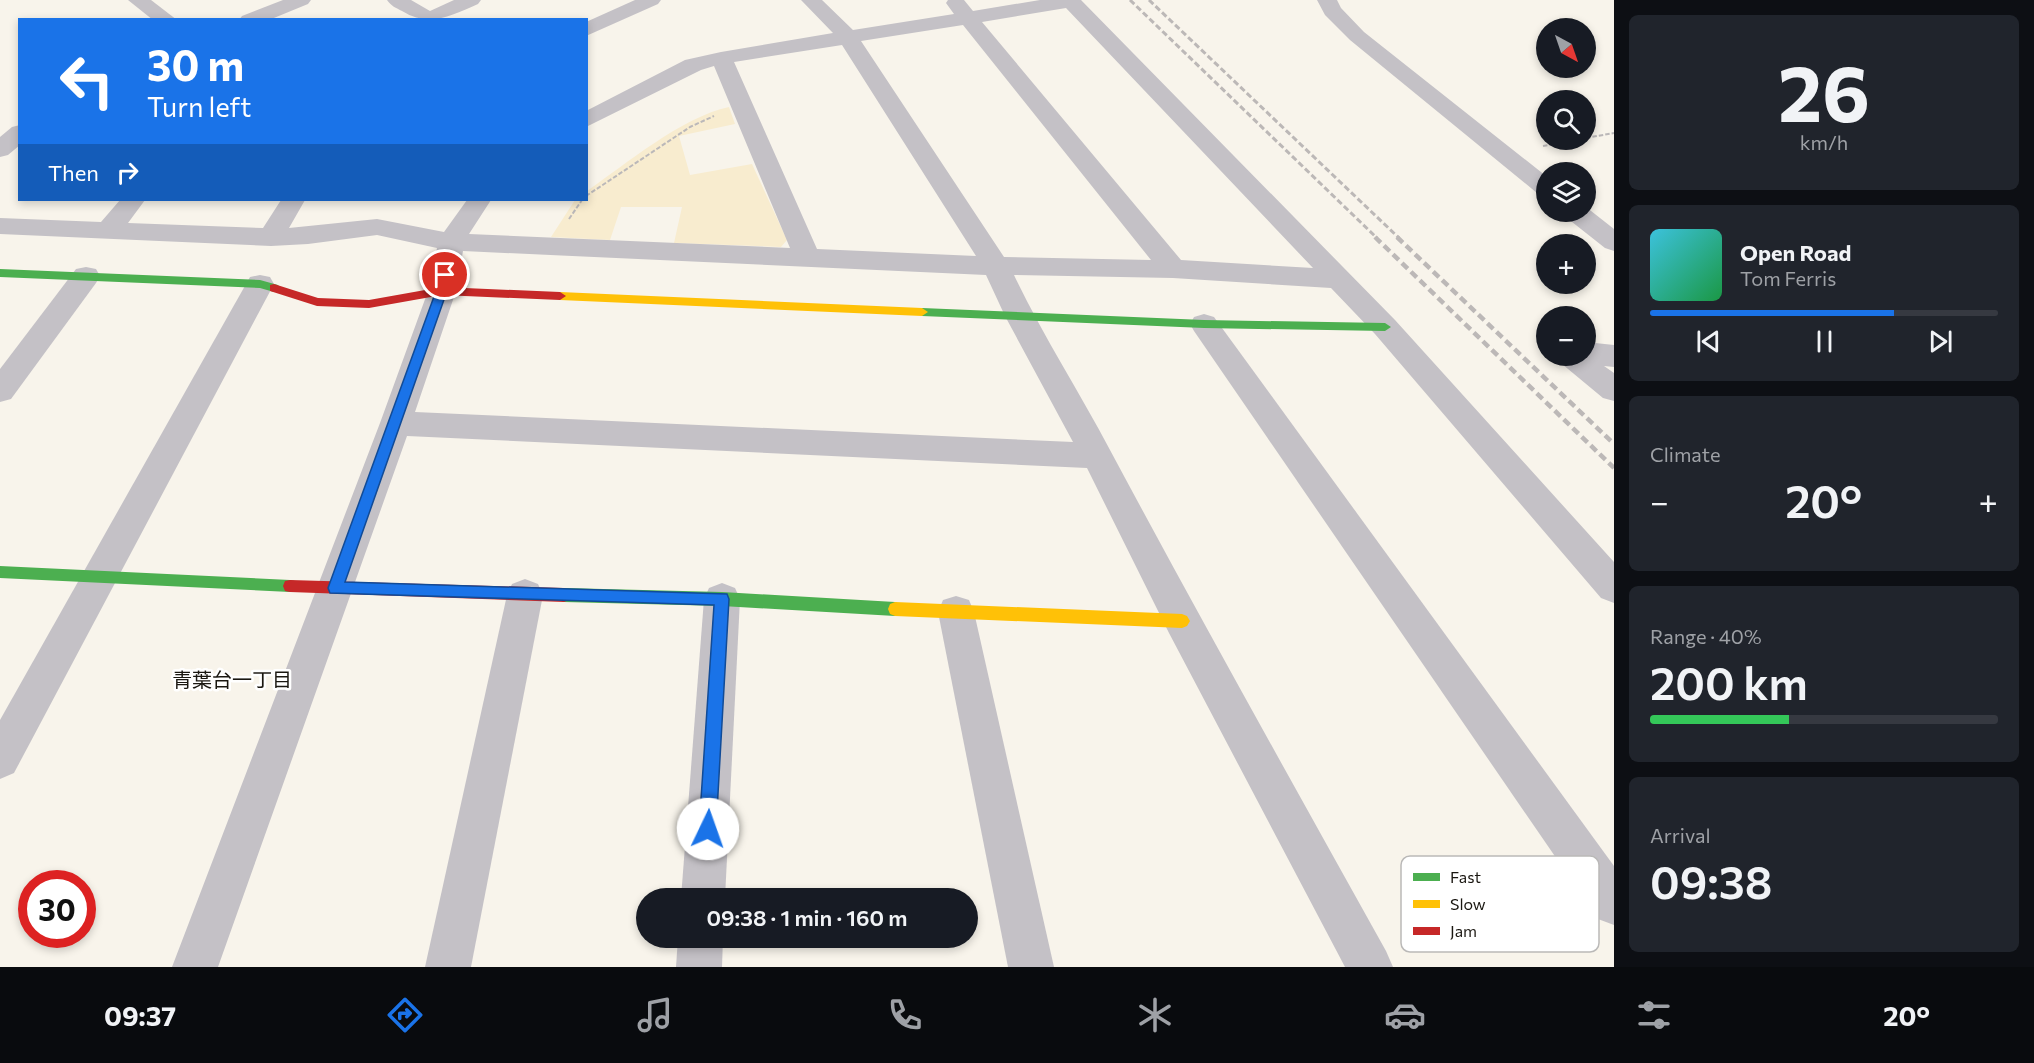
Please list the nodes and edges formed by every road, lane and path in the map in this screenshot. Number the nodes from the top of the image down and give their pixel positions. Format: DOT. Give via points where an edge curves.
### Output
graph roads {
  1 [pos="138,0"];
  2 [pos="302,0"];
  3 [pos="397,0"];
  4 [pos="471,0"];
  5 [pos="651,0"];
  6 [pos="811,0"];
  7 [pos="1070,0"];
  8 [pos="1327,0"];
  9 [pos="962,9"];
  10 [pos="164,18"];
  11 [pos="254,18"];
  12 [pos="426,18"];
  13 [pos="430,18"];
  14 [pos="588,29"];
  15 [pos="848,37"];
  16 [pos="721,58"];
  17 [pos="721,113"];
  18 [pos="588,117"];
  19 [pos="1614,133"];
  20 [pos="18,134"];
  21 [pos="1596,136"];
  22 [pos="0,150"];
  23 [pos="1536,180"];
  24 [pos="588,195"];
  25 [pos="132,201"];
  26 [pos="293,201"];
  27 [pos="478,201"];
  28 [pos="1589,222"];
  29 [pos="0,226"];
  30 [pos="108,231"];
  31 [pos="271,237"];
  32 [pos="452,242"];
  33 [pos="1614,242"];
  34 [pos="807,256"];
  35 [pos="996,266"];
  36 [pos="1173,269"];
  37 [pos="0,273"];
  38 [pos="86,276"];
  39 [pos="1338,279"];
  40 [pos="260,284"];
  41 [pos="442,291"];
  42 [pos="1019,316"];
  43 [pos="1204,324"];
  44 [pos="1385,327"];
  45 [pos="1596,354"];
  46 [pos="1614,356"];
  47 [pos="1584,366"];
  48 [pos="1614,390"];
  49 [pos="0,391"];
  50 [pos="396,423"];
  51 [pos="1097,456"];
  52 [pos="0,572"];
  53 [pos="101,576"];
  54 [pos="1614,587"];
  55 [pos="335,588"];
  56 [pos="525,595"];
  57 [pos="722,599"];
  58 [pos="956,612"];
  59 [pos="1182,621"];
  60 [pos="0,759"];
  61 [pos="1581,856"];
  62 [pos="1599,882"];
  63 [pos="704,888"];
  64 [pos="1614,903"];
  65 [pos="700,948"];
  66 [pos="195,967"];
  67 [pos="448,967"];
  68 [pos="699,967"];
  69 [pos="1031,967"];
  70 [pos="1370,967"];
  1 -- 10 [label="street"];
  2 -- 11 [label="street"];
  3 -- 12 [label="street"];
  4 -- 13 [label="street"];
  5 -- 14 [label="street"];
  6 -- 15 [label="street"];
  7 -- 9 [label="street"];
  7 -- 39 [label="street"];
  8 -- 23 [label="street" via="1357,36"];
  9 -- 15 [label="street"];
  9 -- 36 [label="street"];
  15 -- 16 [label="street"];
  15 -- 35 [label="street"];
  16 -- 18 [label="street" via="693,65"];
  16 -- 34 [label="street"];
  17 -- 24 [label="path" via="690,127"];
  19 -- 21 [label="path"];
  20 -- 22 [label="street"];
  25 -- 30 [label="street"];
  26 -- 31 [label="street"];
  27 -- 32 [label="street"];
  28 -- 33 [label="street"];
  29 -- 30 [label="street"];
  30 -- 31 [label="street"];
  31 -- 32 [label="street" via="377,227"];
  32 -- 34 [label="street"];
  32 -- 41 [label="street"];
  34 -- 35 [label="street"];
  35 -- 36 [label="street"];
  35 -- 42 [label="street"];
  36 -- 39 [label="street"];
  37 -- 38 [label="street"];
  38 -- 40 [label="street"];
  38 -- 49 [label="street"];
  39 -- 44 [label="street"];
  40 -- 41 [label="street" via="317,302 369,304"];
  40 -- 53 [label="street"];
  41 -- 42 [label="street"];
  41 -- 50 [label="street"];
  42 -- 43 [label="street"];
  42 -- 51 [label="street"];
  43 -- 44 [label="street"];
  43 -- 61 [label="street"];
  44 -- 54 [label="street"];
  45 -- 46 [label="street"];
  47 -- 48 [label="street"];
  50 -- 51 [label="street"];
  50 -- 55 [label="street"];
  51 -- 59 [label="street"];
  52 -- 53 [label="street"];
  53 -- 55 [label="street"];
  53 -- 60 [label="street"];
  55 -- 56 [label="street"];
  55 -- 66 [label="street"];
  56 -- 57 [label="street"];
  56 -- 67 [label="street"];
  57 -- 58 [label="street"];
  57 -- 63 [label="street"];
  58 -- 59 [label="street"];
  58 -- 69 [label="street"];
  59 -- 70 [label="street"];
  62 -- 64 [label="street"];
  65 -- 68 [label="street"];
}
